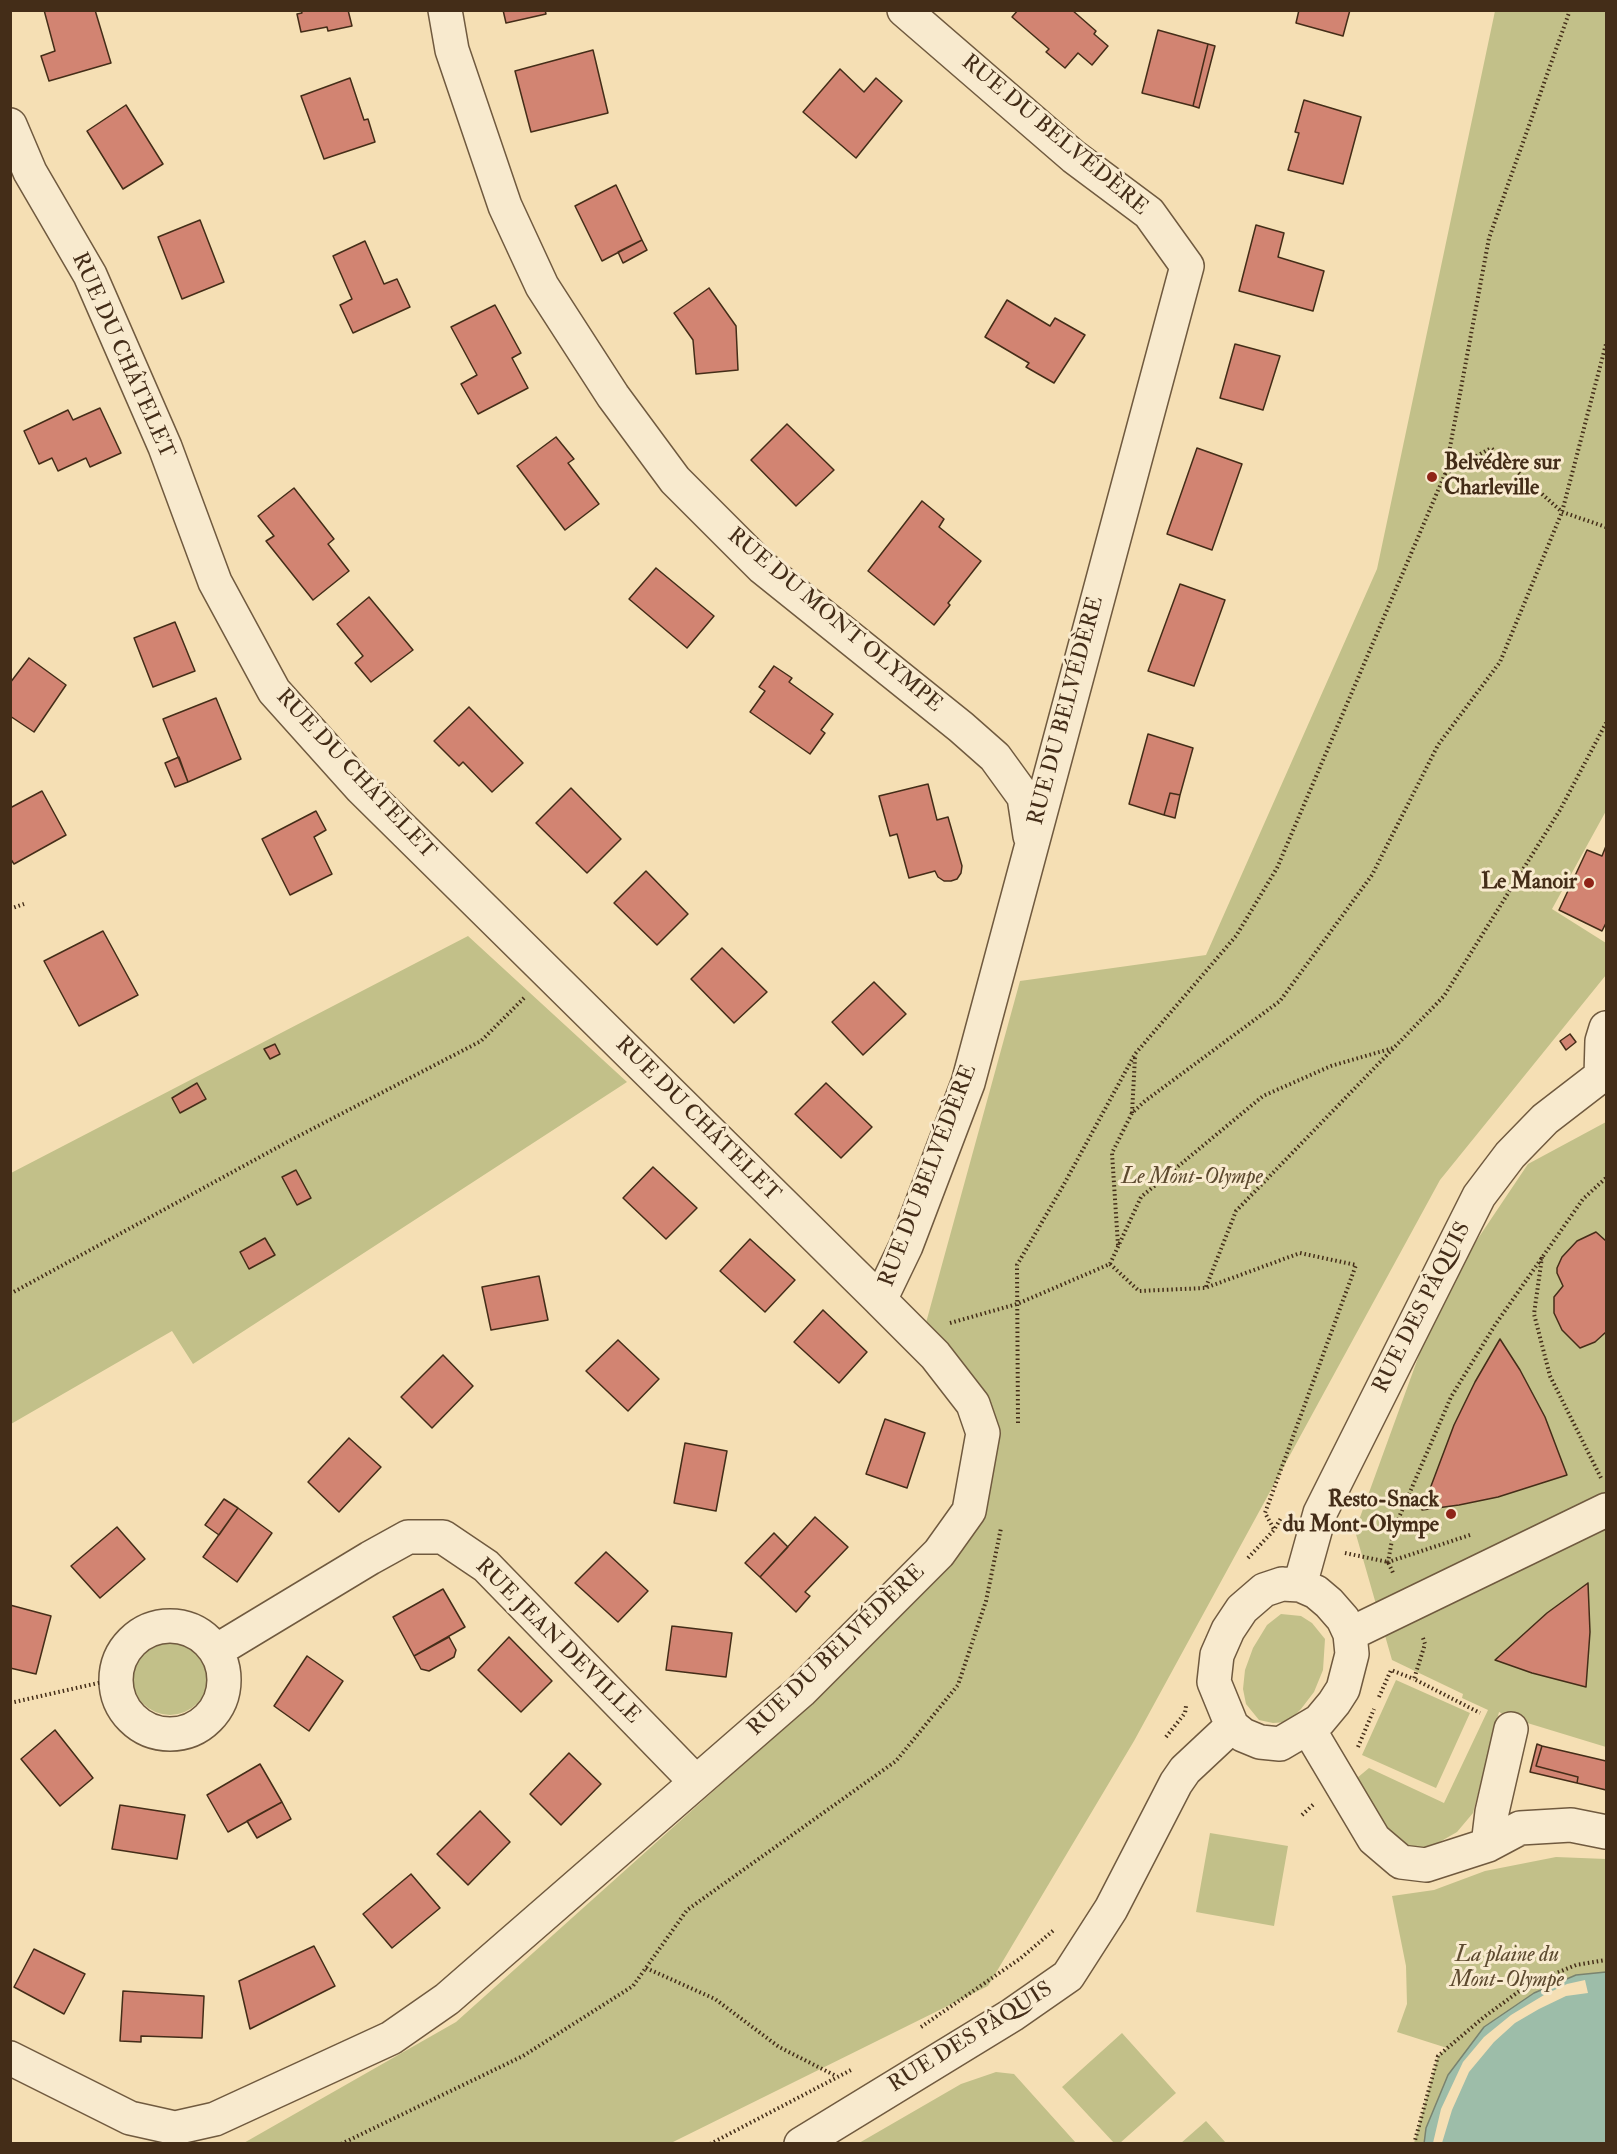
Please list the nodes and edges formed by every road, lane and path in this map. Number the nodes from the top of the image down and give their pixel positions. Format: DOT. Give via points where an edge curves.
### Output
graph roads {
  1 [pos="445,10"];
  2 [pos="904,10"];
  3 [pos="1570,10"];
  4 [pos="10,125"];
  5 [pos="1606,344"];
  6 [pos="1445,474"];
  7 [pos="1562,512"];
  8 [pos="1606,527"];
  9 [pos="1606,723"];
  10 [pos="1032,846"];
  11 [pos="24,904"];
  12 [pos="10,909"];
  13 [pos="549,974"];
  14 [pos="1606,1028"];
  15 [pos="1393,1048"];
  16 [pos="1135,1054"];
  17 [pos="1604,1074"];
  18 [pos="1132,1113"];
  19 [pos="1606,1178"];
  20 [pos="1118,1245"];
  21 [pos="1542,1257"];
  22 [pos="1110,1264"];
  23 [pos="1205,1288"];
  24 [pos="10,1294"];
  25 [pos="880,1300"];
  26 [pos="1017,1304"];
  27 [pos="912,1333"];
  28 [pos="1018,1434"];
  29 [pos="1605,1497"];
  30 [pos="1002,1523"];
  31 [pos="1274,1530"];
  32 [pos="1311,1546"];
  33 [pos="1388,1562"];
  34 [pos="1397,1582"];
  35 [pos="1300,1585"];
  36 [pos="1350,1634"];
  37 [pos="1421,1634"];
  38 [pos="216,1651"];
  39 [pos="116,1678"];
  40 [pos="1414,1679"];
  41 [pos="10,1703"];
  42 [pos="1232,1726"];
  43 [pos="1308,1728"];
  44 [pos="1511,1729"];
  45 [pos="696,1782"];
  46 [pos="1339,1782"];
  47 [pos="1302,1815"];
  48 [pos="1606,1832"];
  49 [pos="1488,1845"];
  50 [pos="1063,1922"];
  51 [pos="1606,1960"];
  52 [pos="646,1968"];
  53 [pos="919,2028"];
  54 [pos="10,2058"];
  55 [pos="855,2068"];
  56 [pos="837,2077"];
  57 [pos="341,2144"];
  58 [pos="710,2144"];
  59 [pos="801,2144"];
  60 [pos="1414,2144"];
  1 -- 10 [label="street, RUE DU MONT OLYMPE" via="452,50 505,206 542,286 612,396 675,480 763,568 995,757 1024,797"];
  2 -- 10 [label="street, RUE DU BELVÉDÈRE" via="1074,157 1149,213 1187,266"];
  3 -- 6 [label="path" via="1489,238"];
  4 -- 13 [label="street, RUE DU CHÂTELET" via="30,172 90,275 165,447 215,582 274,691 361,788"];
  5 -- 7 [label="path"];
  6 -- 7 [label="path" via="1491,448"];
  6 -- 16 [label="path" via="1277,867 1236,936"];
  7 -- 8 [label="path"];
  7 -- 18 [label="path" via="1500,662 1438,745 1372,875 1280,1001"];
  9 -- 15 [label="path" via="1560,810 1444,996"];
  10 -- 25 [label="street, RUE DU BELVÉDÈRE" via="968,1083 906,1246"];
  11 -- 12 [label="path"];
  13 -- 24 [label="path" via="481,1041"];
  13 -- 25 [label="street, RUE DU CHÂTELET"];
  14 -- 17 [label="street" via="1602,1041"];
  15 -- 20 [label="path" via="1331,1066 1263,1096 1141,1197"];
  15 -- 23 [label="path" via="1236,1211"];
  16 -- 18 [label="path"];
  16 -- 26 [label="path" via="1017,1265"];
  17 -- 32 [label="street, RUE DES PÂQUIS" via="1545,1119 1510,1155 1479,1196 1320,1513"];
  18 -- 20 [label="path" via="1112,1154"];
  19 -- 21 [label="path" via="1583,1199"];
  20 -- 22 [label="path"];
  21 -- 29 [label="path" via="1534,1314 1550,1376"];
  21 -- 33 [label="path" via="1451,1397 1394,1529"];
  22 -- 23 [label="path" via="1139,1291"];
  22 -- 26 [label="path"];
  23 -- 31 [label="path" via="1300,1253 1356,1265 1264,1512"];
  25 -- 27 [label="street, RUE DU BELVÉDÈRE"];
  26 -- 27 [label="path"];
  26 -- 28 [label="path"];
  27 -- 45 [label="street, RUE DU BELVÉDÈRE" via="935,1355 973,1404 983,1433 969,1511 923,1569 801,1690"];
  29 -- 36 [label="street"];
  30 -- 52 [label="path" via="986,1600 957,1685 897,1761 687,1910"];
  32 -- 33 [label="path"];
  32 -- 35 [label="street, RUE DES PÂQUIS"];
  33 -- 34 [label="path"];
  35 -- 36 [label="street" via="1329,1603"];
  35 -- 42 [label="street" via="1282,1584 1264,1590 1242,1609 1228,1630 1216,1655 1214,1682"];
  36 -- 43 [label="street" via="1352,1654 1343,1689 1319,1721"];
  37 -- 40 [label="path" via="1425,1644"];
  38 -- 39 [label="street" via="190,1629 156,1627 127,1646"];
  38 -- 39 [label="street" via="224,1687 218,1704 208,1719 175,1734 140,1725 127,1713 118,1697"];
  38 -- 45 [label="street, RUE JEAN DEVILLE" via="408,1538 443,1537 486,1566"];
  39 -- 41 [label="path"];
  40 -- 44 [label="path"];
  40 -- 46 [label="path" via="1391,1670 1354,1755 1360,1764"];
  42 -- 43 [label="street" via="1244,1736 1280,1744"];
  42 -- 59 [label="street, RUE DES PÂQUIS" via="1176,1783 1110,1909 1068,1976 1012,2015"];
  43 -- 46 [label="street"];
  44 -- 49 [label="street"];
  45 -- 54 [label="street, RUE DU BELVÉDÈRE" via="447,1999 401,2032 214,2119 175,2128 130,2118"];
  46 -- 47 [label="path"];
  46 -- 49 [label="street" via="1374,1839 1401,1862 1425,1865"];
  48 -- 49 [label="street" via="1571,1826 1520,1828"];
  50 -- 53 [label="path" via="1021,1958"];
  51 -- 60 [label="path" via="1576,1965 1529,1984 1438,2056"];
  52 -- 56 [label="path" via="715,1999 779,2047"];
  52 -- 57 [label="path" via="633,1986 523,2056"];
  55 -- 56 [label="path"];
  56 -- 58 [label="path"];
}
